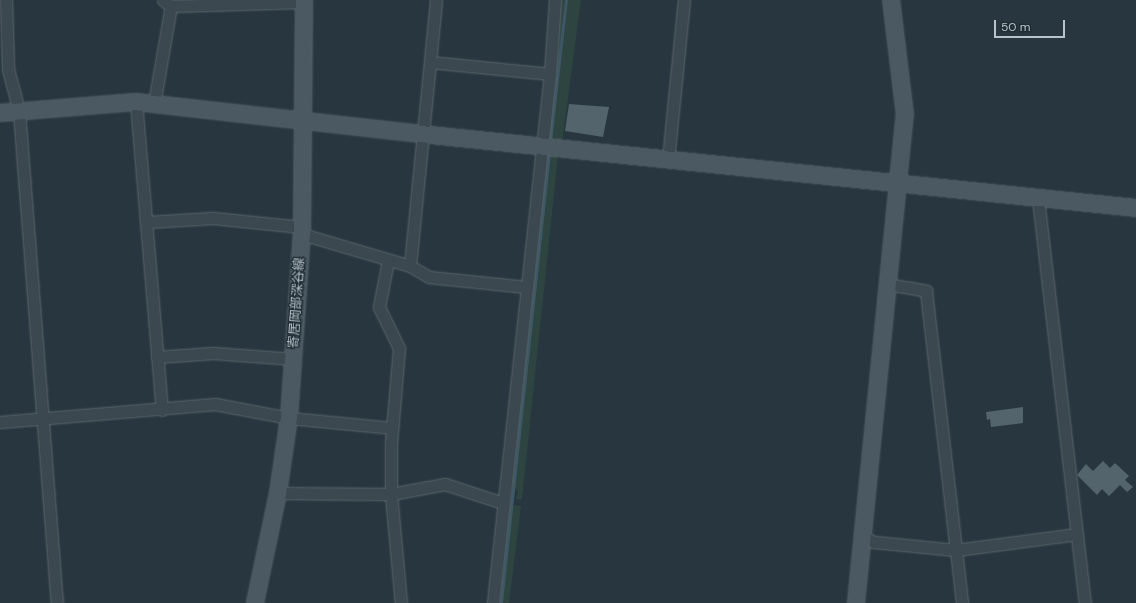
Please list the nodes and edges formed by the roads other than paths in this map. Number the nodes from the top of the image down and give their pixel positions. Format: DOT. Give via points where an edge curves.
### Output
graph roads {
  1 [pos="6,0"];
  2 [pos="436,0"];
  3 [pos="555,0"];
  4 [pos="684,0"];
  5 [pos="891,0"];
  6 [pos="304,1"];
  7 [pos="167,3"];
  8 [pos="430,62"];
  9 [pos="550,74"];
  10 [pos="136,102"];
  11 [pos="154,104"];
  12 [pos="19,111"];
  13 [pos="0,113"];
  14 [pos="302,120"];
  15 [pos="422,134"];
  16 [pos="541,145"];
  17 [pos="668,160"];
  18 [pos="899,184"];
  19 [pos="1038,198"];
  20 [pos="1136,208"];
  21 [pos="147,222"];
  22 [pos="302,231"];
  23 [pos="388,261"];
  24 [pos="410,266"];
  25 [pos="888,284"];
  26 [pos="526,287"];
  27 [pos="157,357"];
  28 [pos="294,359"];
  29 [pos="162,410"];
  30 [pos="42,418"];
  31 [pos="289,418"];
  32 [pos="0,422"];
  33 [pos="392,428"];
  34 [pos="278,493"];
  35 [pos="391,494"];
  36 [pos="503,503"];
  37 [pos="1077,534"];
  38 [pos="863,536"];
  39 [pos="956,550"];
  40 [pos="57,603"];
  41 [pos="255,603"];
  42 [pos="401,603"];
  43 [pos="492,603"];
  44 [pos="856,603"];
  45 [pos="962,603"];
  46 [pos="1085,603"];
  1 -- 12 [label="street" via="8,69"];
  2 -- 8 [label="street"];
  3 -- 9 [label="street"];
  4 -- 17 [label="street"];
  5 -- 18 [label="street" via="905,115"];
  6 -- 7 [label="street"];
  6 -- 14 [label="street, 寄居岡部深谷線"];
  7 -- 11 [label="street"];
  8 -- 9 [label="street"];
  8 -- 15 [label="street"];
  9 -- 16 [label="street"];
  10 -- 11 [label="street"];
  10 -- 12 [label="street"];
  10 -- 21 [label="street"];
  11 -- 14 [label="street"];
  12 -- 13 [label="street"];
  12 -- 30 [label="street"];
  14 -- 15 [label="street"];
  14 -- 22 [label="street, 寄居岡部深谷線"];
  15 -- 16 [label="street"];
  15 -- 24 [label="street"];
  16 -- 17 [label="street"];
  16 -- 26 [label="street"];
  17 -- 18 [label="street"];
  18 -- 19 [label="street"];
  18 -- 25 [label="street"];
  19 -- 20 [label="street"];
  19 -- 37 [label="street"];
  21 -- 22 [label="street" via="213,218"];
  21 -- 27 [label="street"];
  22 -- 23 [label="street"];
  22 -- 28 [label="street, 寄居岡部深谷線"];
  23 -- 24 [label="street"];
  23 -- 33 [label="street" via="379,307 400,348"];
  24 -- 26 [label="street" via="429,277"];
  25 -- 38 [label="street"];
  25 -- 39 [label="street" via="926,291"];
  26 -- 36 [label="street"];
  27 -- 28 [label="street" via="213,353"];
  27 -- 29 [label="street"];
  28 -- 31 [label="street, 寄居岡部深谷線"];
  29 -- 30 [label="street"];
  29 -- 31 [label="street" via="216,404"];
  30 -- 32 [label="street"];
  30 -- 40 [label="street"];
  31 -- 33 [label="street"];
  31 -- 34 [label="street, 寄居岡部深谷線"];
  33 -- 35 [label="street"];
  34 -- 35 [label="street"];
  34 -- 41 [label="street, 寄居岡部深谷線"];
  35 -- 36 [label="street" via="445,484"];
  35 -- 42 [label="street"];
  36 -- 43 [label="street"];
  37 -- 39 [label="street"];
  37 -- 46 [label="street"];
  38 -- 39 [label="street" via="874,542"];
  38 -- 44 [label="street"];
  39 -- 45 [label="street"];
}
